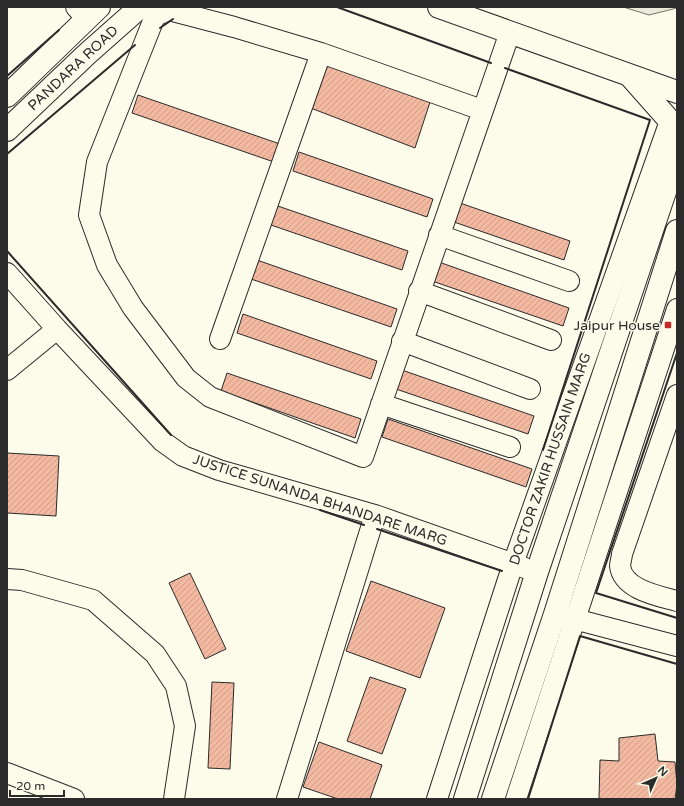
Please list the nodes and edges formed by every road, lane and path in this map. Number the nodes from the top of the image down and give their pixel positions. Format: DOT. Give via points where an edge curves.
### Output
graph roads {
  1 [pos="140,7"];
  2 [pos="439,7"];
  3 [pos="87,11"];
  4 [pos="510,32"];
  5 [pos="321,53"];
  6 [pos="631,76"];
  7 [pos="677,92"];
  8 [pos="7,96"];
  9 [pos="482,110"];
  10 [pos="7,130"];
  11 [pos="673,130"];
  12 [pos="677,156"];
  13 [pos="677,231"];
  14 [pos="439,235"];
  15 [pos="7,273"];
  16 [pos="569,281"];
  17 [pos="420,291"];
  18 [pos="677,308"];
  19 [pos="57,329"];
  20 [pos="220,339"];
  21 [pos="552,340"];
  22 [pos="402,341"];
  23 [pos="7,370"];
  24 [pos="530,389"];
  25 [pos="677,395"];
  26 [pos="381,404"];
  27 [pos="510,447"];
  28 [pos="375,515"];
  29 [pos="513,564"];
  30 [pos="537,572"];
  31 [pos="7,579"];
  32 [pos="677,601"];
  33 [pos="565,617"];
  34 [pos="677,646"];
  35 [pos="7,773"];
  36 [pos="74,799"];
  37 [pos="174,799"];
  38 [pos="287,799"];
  39 [pos="437,799"];
  40 [pos="465,799"];
  41 [pos="493,799"];
  42 [pos="516,799"];
  1 -- 10 [label="main road, PANDARA ROAD"];
  2 -- 4 [label="main road"];
  3 -- 8 [label="main road, PANDARA ROAD"];
  4 -- 6 [label="main road"];
  4 -- 9 [label="street"];
  5 -- 9 [label="street"];
  5 -- 20 [label="street"];
  5 -- 26 [label="street" via="169,10 155,16 97,162 89,215 107,265 133,308 186,378 210,397 363,458"];
  6 -- 7 [label="main road"];
  6 -- 11 [label="main road, DOCTOR ZAKIR HUSSAIN MARG"];
  9 -- 14 [label="street"];
  11 -- 29 [label="street, DOCTOR ZAKIR HUSSAIN MARG"];
  12 -- 30 [label="main road, DOCTOR ZAKIR HUSSAIN MARG"];
  13 -- 33 [label="main road"];
  14 -- 16 [label="street"];
  14 -- 17 [label="street"];
  15 -- 19 [label="street, JUSTICE SUNANDA BHANDARE MARG"];
  17 -- 21 [label="street"];
  17 -- 22 [label="street"];
  18 -- 33 [label="street"];
  19 -- 23 [label="street"];
  19 -- 28 [label="street, JUSTICE SUNANDA BHANDARE MARG" via="162,441 183,456 219,470"];
  22 -- 24 [label="street"];
  22 -- 26 [label="street"];
  25 -- 32 [label="street" via="620,566 627,581 646,592"];
  26 -- 27 [label="street"];
  28 -- 29 [label="street, JUSTICE SUNANDA BHANDARE MARG"];
  28 -- 38 [label="street"];
  29 -- 30 [label="street, JUSTICE SUNANDA BHANDARE MARG"];
  29 -- 39 [label="street, DOCTOR ZAKIR HUSSAIN MARG"];
  30 -- 40 [label="main road, DOCTOR ZAKIR HUSSAIN MARG"];
  31 -- 37 [label="street" via="22,580 93,600 155,654 176,686 185,726"];
  33 -- 34 [label="street"];
  33 -- 41 [label="main road"];
  33 -- 42 [label="street"];
  35 -- 36 [label="street"];
}
